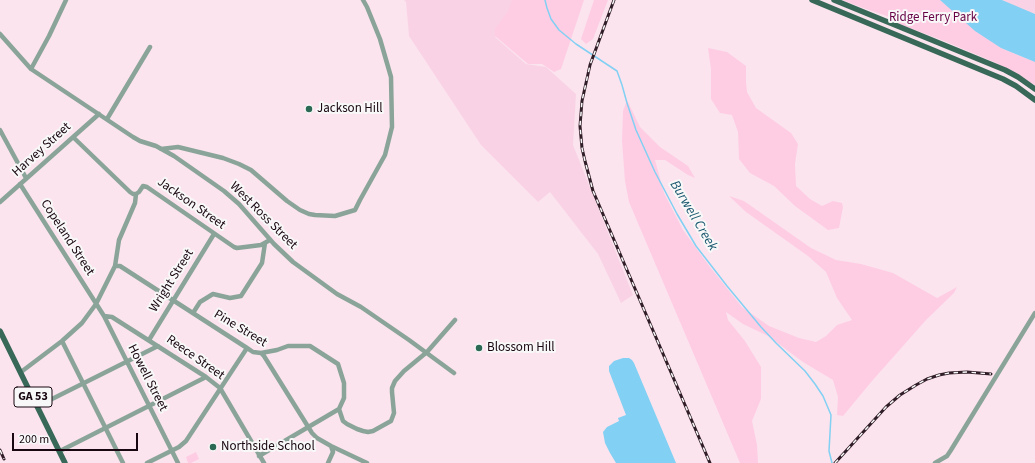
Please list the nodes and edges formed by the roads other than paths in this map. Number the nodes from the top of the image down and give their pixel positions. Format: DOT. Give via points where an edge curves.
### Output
graph roads {
  1 [pos="66,0"];
  2 [pos="363,0"];
  3 [pos="812,0"];
  4 [pos="834,0"];
  5 [pos="0,34"];
  6 [pos="150,47"];
  7 [pos="31,69"];
  8 [pos="1035,89"];
  9 [pos="1035,100"];
  10 [pos="99,114"];
  11 [pos="107,119"];
  12 [pos="0,130"];
  13 [pos="73,137"];
  14 [pos="2,138"];
  15 [pos="161,149"];
  16 [pos="26,178"];
  17 [pos="20,184"];
  18 [pos="136,194"];
  19 [pos="0,202"];
  20 [pos="214,234"];
  21 [pos="270,240"];
  22 [pos="265,243"];
  23 [pos="115,266"];
  24 [pos="173,301"];
  25 [pos="96,304"];
  26 [pos="193,313"];
  27 [pos="1035,314"];
  28 [pos="104,316"];
  29 [pos="455,320"];
  30 [pos="0,331"];
  31 [pos="149,340"];
  32 [pos="62,341"];
  33 [pos="158,346"];
  34 [pos="246,348"];
  35 [pos="428,352"];
  36 [pos="261,353"];
  37 [pos="127,362"];
  38 [pos="20,372"];
  39 [pos="454,373"];
  40 [pos="206,377"];
  41 [pos="83,383"];
  42 [pos="220,388"];
  43 [pos="38,406"];
  44 [pos="149,406"];
  45 [pos="339,409"];
  46 [pos="309,427"];
  47 [pos="106,428"];
  48 [pos="331,446"];
  49 [pos="60,451"];
  50 [pos="172,451"];
  51 [pos="259,456"];
  52 [pos="66,463"];
  53 [pos="123,463"];
  54 [pos="147,463"];
  55 [pos="178,463"];
  56 [pos="264,463"];
  57 [pos="328,463"];
  58 [pos="367,463"];
  59 [pos="935,463"];
  1 -- 7 [label="street"];
  2 -- 15 [label="street" via="380,39 391,77 392,127 385,155 355,210 335,216 315,216 300,210 251,170 239,164 178,147"];
  3 -- 9 [label="main road" via="1004,79"];
  4 -- 8 [label="main road" via="1005,70"];
  5 -- 7 [label="street, West Ross Street"];
  6 -- 11 [label="street"];
  7 -- 10 [label="street, West Ross Street"];
  10 -- 11 [label="street, West Ross Street"];
  10 -- 13 [label="street, Harvey Street"];
  11 -- 15 [label="street, West Ross Street" via="140,141"];
  12 -- 14 [label="street"];
  13 -- 16 [label="street, Harvey Street"];
  13 -- 18 [label="street, Jackson Street" via="130,192"];
  14 -- 16 [label="street"];
  15 -- 21 [label="street, West Ross Street" via="232,198"];
  16 -- 17 [label="street, Harvey Street"];
  17 -- 19 [label="street, Harvey Street"];
  17 -- 25 [label="street, Copeland Street"];
  18 -- 20 [label="street, Jackson Street" via="143,186 147,187"];
  18 -- 23 [label="street" via="135,203 119,240"];
  20 -- 22 [label="street, Jackson Street" via="236,248"];
  20 -- 24 [label="street, Wright Street"];
  21 -- 22 [label="street, Jackson Street"];
  21 -- 35 [label="street, West Ross Street" via="316,279"];
  22 -- 26 [label="street" via="262,263 241,296 230,298 213,294 200,302"];
  23 -- 24 [label="street, Pine Street" via="120,266"];
  23 -- 25 [label="street"];
  24 -- 26 [label="street, Pine Street"];
  24 -- 31 [label="street, Wright Street"];
  25 -- 28 [label="street, Howell Street"];
  25 -- 32 [label="street" via="82,323"];
  26 -- 34 [label="street, Pine Street"];
  27 -- 59 [label="street" via="947,456"];
  28 -- 31 [label="street, Reece Street" via="112,317"];
  28 -- 37 [label="street, Howell Street"];
  29 -- 35 [label="street"];
  30 -- 38 [label="main road, GA 53"];
  31 -- 33 [label="street, Reece Street"];
  32 -- 38 [label="street"];
  32 -- 41 [label="street"];
  33 -- 37 [label="street"];
  33 -- 40 [label="street, Reece Street"];
  34 -- 36 [label="street, Pine Street"];
  34 -- 42 [label="street"];
  35 -- 39 [label="street, West Ross Street"];
  35 -- 45 [label="street" via="395,381 392,388 394,413 389,423 373,431 363,431 347,424"];
  36 -- 45 [label="street" via="288,346 310,346 338,364 344,383 344,398"];
  36 -- 46 [label="street, Pine Street"];
  37 -- 41 [label="street"];
  37 -- 44 [label="street, Howell Street"];
  38 -- 43 [label="main road, GA 53"];
  40 -- 42 [label="street, Reece Street"];
  40 -- 44 [label="street"];
  41 -- 43 [label="street"];
  41 -- 47 [label="street"];
  42 -- 50 [label="street" via="186,440"];
  42 -- 51 [label="street, Reece Street"];
  43 -- 49 [label="main road, GA 53"];
  44 -- 47 [label="street"];
  44 -- 50 [label="street, Howell Street"];
  45 -- 46 [label="street"];
  46 -- 48 [label="street, Pine Street" via="317,438"];
  46 -- 51 [label="street"];
  47 -- 49 [label="street"];
  47 -- 53 [label="street"];
  48 -- 57 [label="street" via="333,452"];
  48 -- 58 [label="street, Pine Street"];
  49 -- 52 [label="main road, GA 53"];
  50 -- 54 [label="street"];
  50 -- 55 [label="street, Howell Street"];
  51 -- 56 [label="street, Reece Street"];
}
